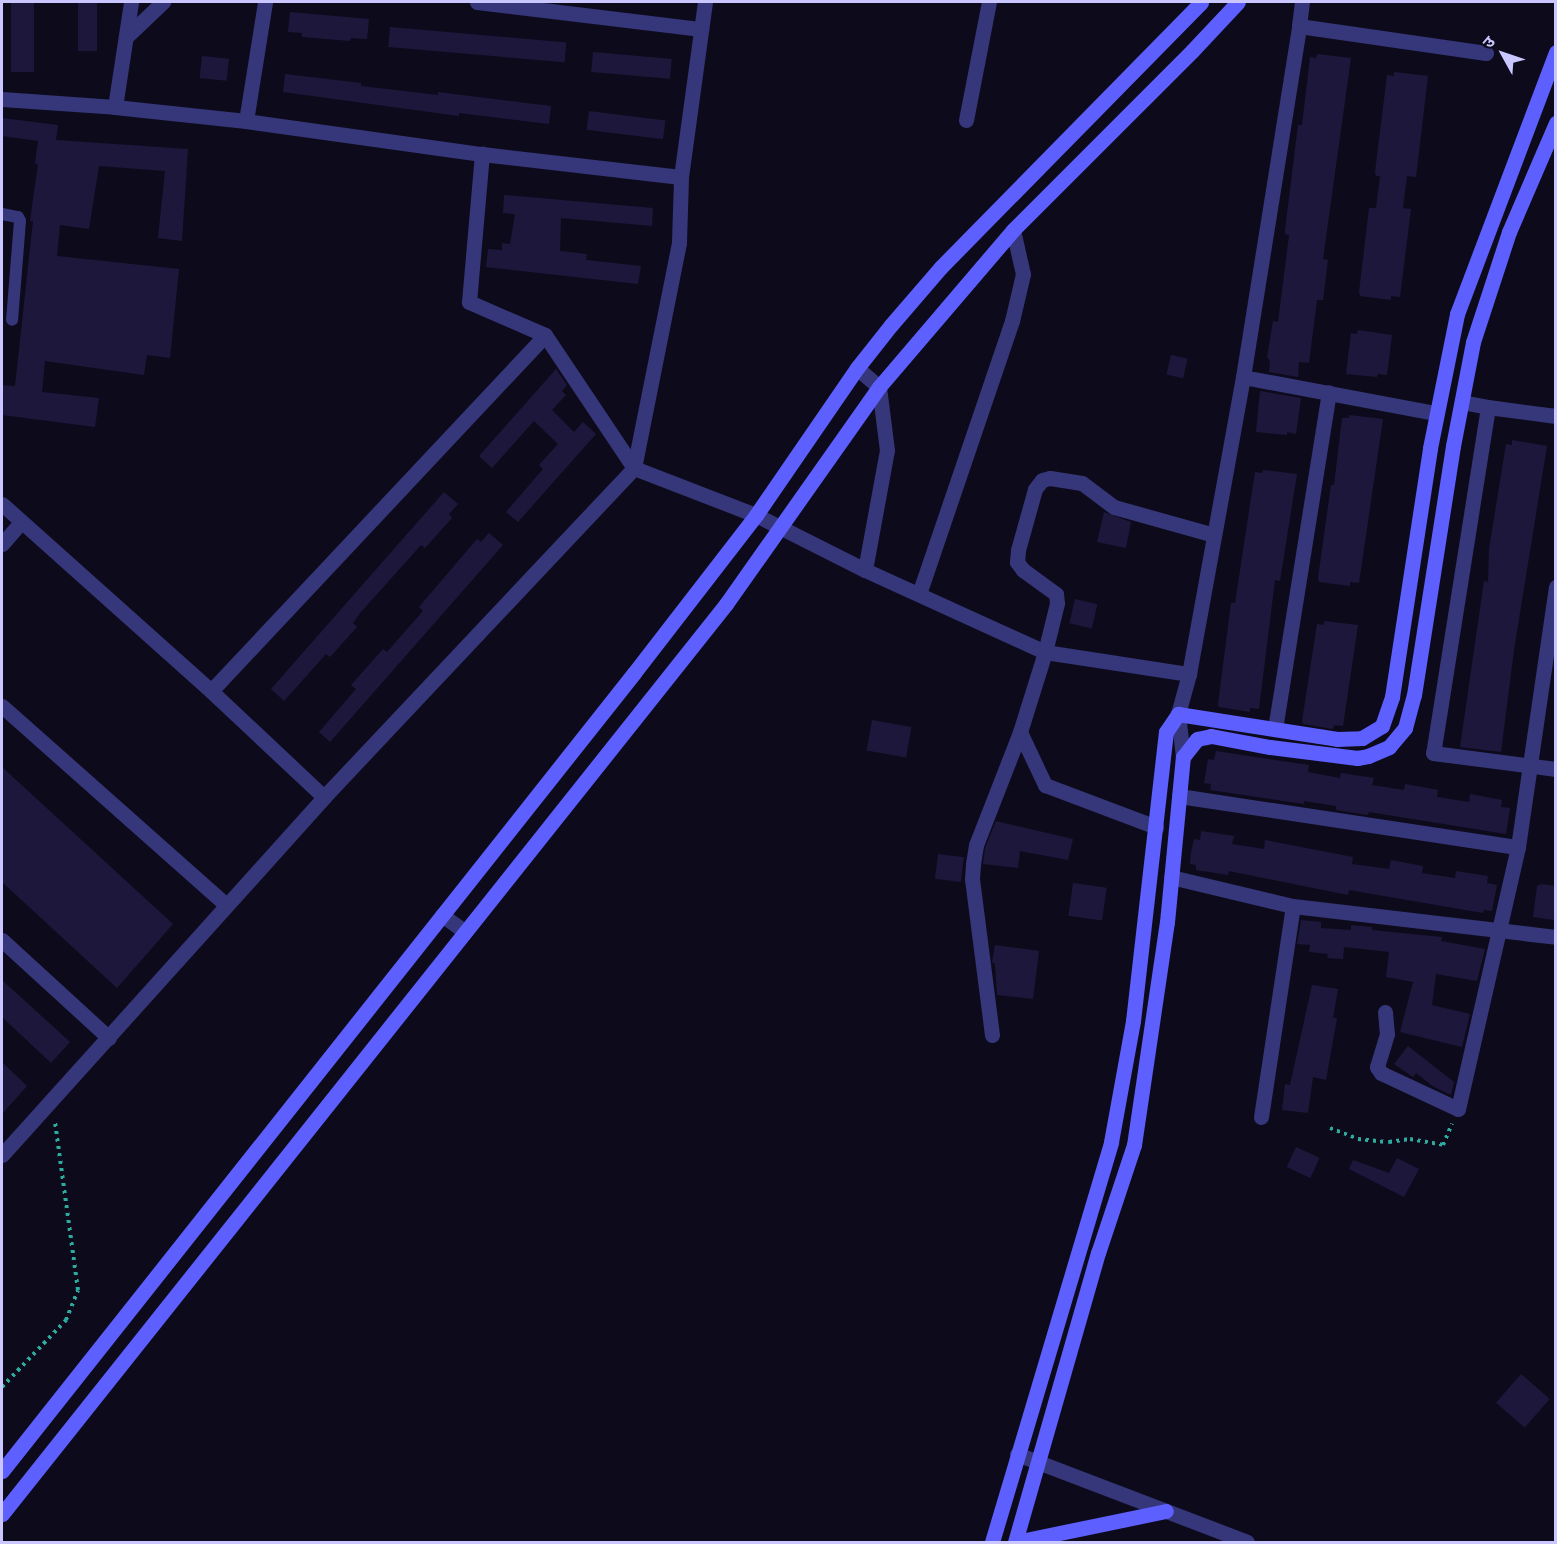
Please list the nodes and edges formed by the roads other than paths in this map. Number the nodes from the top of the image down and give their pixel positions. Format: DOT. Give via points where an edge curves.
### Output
graph roads {
  1 [pos="131,2"];
  2 [pos="163,2"];
  3 [pos="265,2"];
  4 [pos="477,2"];
  5 [pos="705,2"];
  6 [pos="989,2"];
  7 [pos="1201,2"];
  8 [pos="1238,2"];
  9 [pos="1302,2"];
  10 [pos="1299,26"];
  11 [pos="701,29"];
  12 [pos="127,36"];
  13 [pos="1556,51"];
  14 [pos="1486,53"];
  15 [pos="2,99"];
  16 [pos="115,107"];
  17 [pos="966,120"];
  18 [pos="246,122"];
  19 [pos="1556,123"];
  20 [pos="482,154"];
  21 [pos="681,177"];
  22 [pos="2,214"];
  23 [pos="1013,230"];
  24 [pos="12,320"];
  25 [pos="545,335"];
  26 [pos="856,368"];
  27 [pos="1243,377"];
  28 [pos="879,387"];
  29 [pos="1329,392"];
  30 [pos="1462,402"];
  31 [pos="1488,407"];
  32 [pos="1436,413"];
  33 [pos="1556,416"];
  34 [pos="634,468"];
  35 [pos="2,504"];
  36 [pos="756,515"];
  37 [pos="21,522"];
  38 [pos="782,527"];
  39 [pos="1214,535"];
  40 [pos="2,544"];
  41 [pos="865,570"];
  42 [pos="1556,587"];
  43 [pos="919,594"];
  44 [pos="1046,652"];
  45 [pos="1189,674"];
  46 [pos="211,691"];
  47 [pos="2,706"];
  48 [pos="1178,714"];
  49 [pos="1275,729"];
  50 [pos="1020,732"];
  51 [pos="1183,757"];
  52 [pos="1530,766"];
  53 [pos="1556,770"];
  54 [pos="1179,795"];
  55 [pos="324,797"];
  56 [pos="1156,827"];
  57 [pos="1518,846"];
  58 [pos="1171,877"];
  59 [pos="226,905"];
  60 [pos="1293,906"];
  61 [pos="442,915"];
  62 [pos="1500,929"];
  63 [pos="464,931"];
  64 [pos="1556,937"];
  65 [pos="2,940"];
  66 [pos="1385,1012"];
  67 [pos="992,1035"];
  68 [pos="109,1038"];
  69 [pos="1261,1117"];
  70 [pos="2,1155"];
  71 [pos="1017,1454"];
  72 [pos="1039,1461"];
  73 [pos="2,1471"];
  74 [pos="1166,1511"];
  75 [pos="2,1514"];
  76 [pos="992,1542"];
  77 [pos="1016,1542"];
  78 [pos="1247,1542"];
  1 -- 12 [label="street"];
  2 -- 12 [label="street"];
  3 -- 18 [label="street"];
  4 -- 11 [label="street"];
  5 -- 11 [label="street"];
  6 -- 17 [label="street"];
  7 -- 26 [label="main road" via="941,267"];
  8 -- 23 [label="main road"];
  9 -- 10 [label="street"];
  10 -- 14 [label="street"];
  10 -- 27 [label="street"];
  11 -- 21 [label="street"];
  12 -- 16 [label="street"];
  13 -- 32 [label="main road" via="1457,314"];
  15 -- 16 [label="street"];
  16 -- 18 [label="street"];
  18 -- 20 [label="street"];
  19 -- 30 [label="main road" via="1495,269 1473,342"];
  20 -- 21 [label="street"];
  20 -- 25 [label="street" via="469,302"];
  21 -- 34 [label="street" via="679,242"];
  22 -- 24 [label="lane" via="18,217 20,221"];
  23 -- 28 [label="main road"];
  23 -- 43 [label="street" via="1023,274 1012,321"];
  25 -- 34 [label="street"];
  25 -- 46 [label="street"];
  26 -- 28 [label="street"];
  26 -- 36 [label="main road"];
  27 -- 29 [label="street"];
  27 -- 39 [label="street"];
  28 -- 38 [label="main road"];
  28 -- 41 [label="street" via="887,450"];
  29 -- 32 [label="street"];
  29 -- 49 [label="street"];
  30 -- 31 [label="street"];
  30 -- 51 [label="main road" via="1411,714 1399,739 1379,753 1358,758 1204,736 1191,744"];
  31 -- 33 [label="street"];
  31 -- 52 [label="street" via="1433,753"];
  32 -- 49 [label="main road" via="1392,697 1382,726 1362,738 1349,739"];
  34 -- 36 [label="street"];
  34 -- 55 [label="street"];
  35 -- 37 [label="street"];
  36 -- 38 [label="street"];
  36 -- 61 [label="main road"];
  37 -- 40 [label="street"];
  37 -- 46 [label="street"];
  38 -- 41 [label="street"];
  38 -- 63 [label="main road" via="726,604"];
  39 -- 44 [label="street" via="1114,507 1082,483 1042,480 1035,489 1017,562 1056,594"];
  39 -- 45 [label="street"];
  41 -- 43 [label="street"];
  42 -- 52 [label="street"];
  43 -- 44 [label="street"];
  44 -- 45 [label="street"];
  44 -- 50 [label="street"];
  45 -- 48 [label="street"];
  46 -- 55 [label="street"];
  47 -- 59 [label="street"];
  48 -- 49 [label="main road"];
  48 -- 51 [label="street"];
  48 -- 56 [label="main road" via="1166,732"];
  50 -- 56 [label="street" via="1045,785"];
  50 -- 67 [label="street" via="976,845 973,864"];
  51 -- 54 [label="main road"];
  52 -- 53 [label="street"];
  52 -- 57 [label="street"];
  54 -- 57 [label="street"];
  54 -- 58 [label="main road"];
  55 -- 59 [label="street"];
  56 -- 71 [label="main road" via="1133,1021 1111,1142"];
  57 -- 62 [label="street"];
  58 -- 60 [label="street"];
  58 -- 72 [label="main road" via="1134,1145 1098,1253"];
  59 -- 68 [label="street"];
  60 -- 62 [label="street"];
  60 -- 69 [label="street"];
  61 -- 63 [label="street"];
  61 -- 73 [label="main road"];
  62 -- 64 [label="street"];
  62 -- 66 [label="street" via="1458,1109 1381,1073 1377,1067 1387,1034"];
  63 -- 75 [label="main road"];
  65 -- 68 [label="street"];
  68 -- 70 [label="street"];
  71 -- 72 [label="street"];
  71 -- 76 [label="main road"];
  72 -- 74 [label="street"];
  72 -- 77 [label="main road"];
  74 -- 77 [label="main road"];
  74 -- 78 [label="street"];
}
